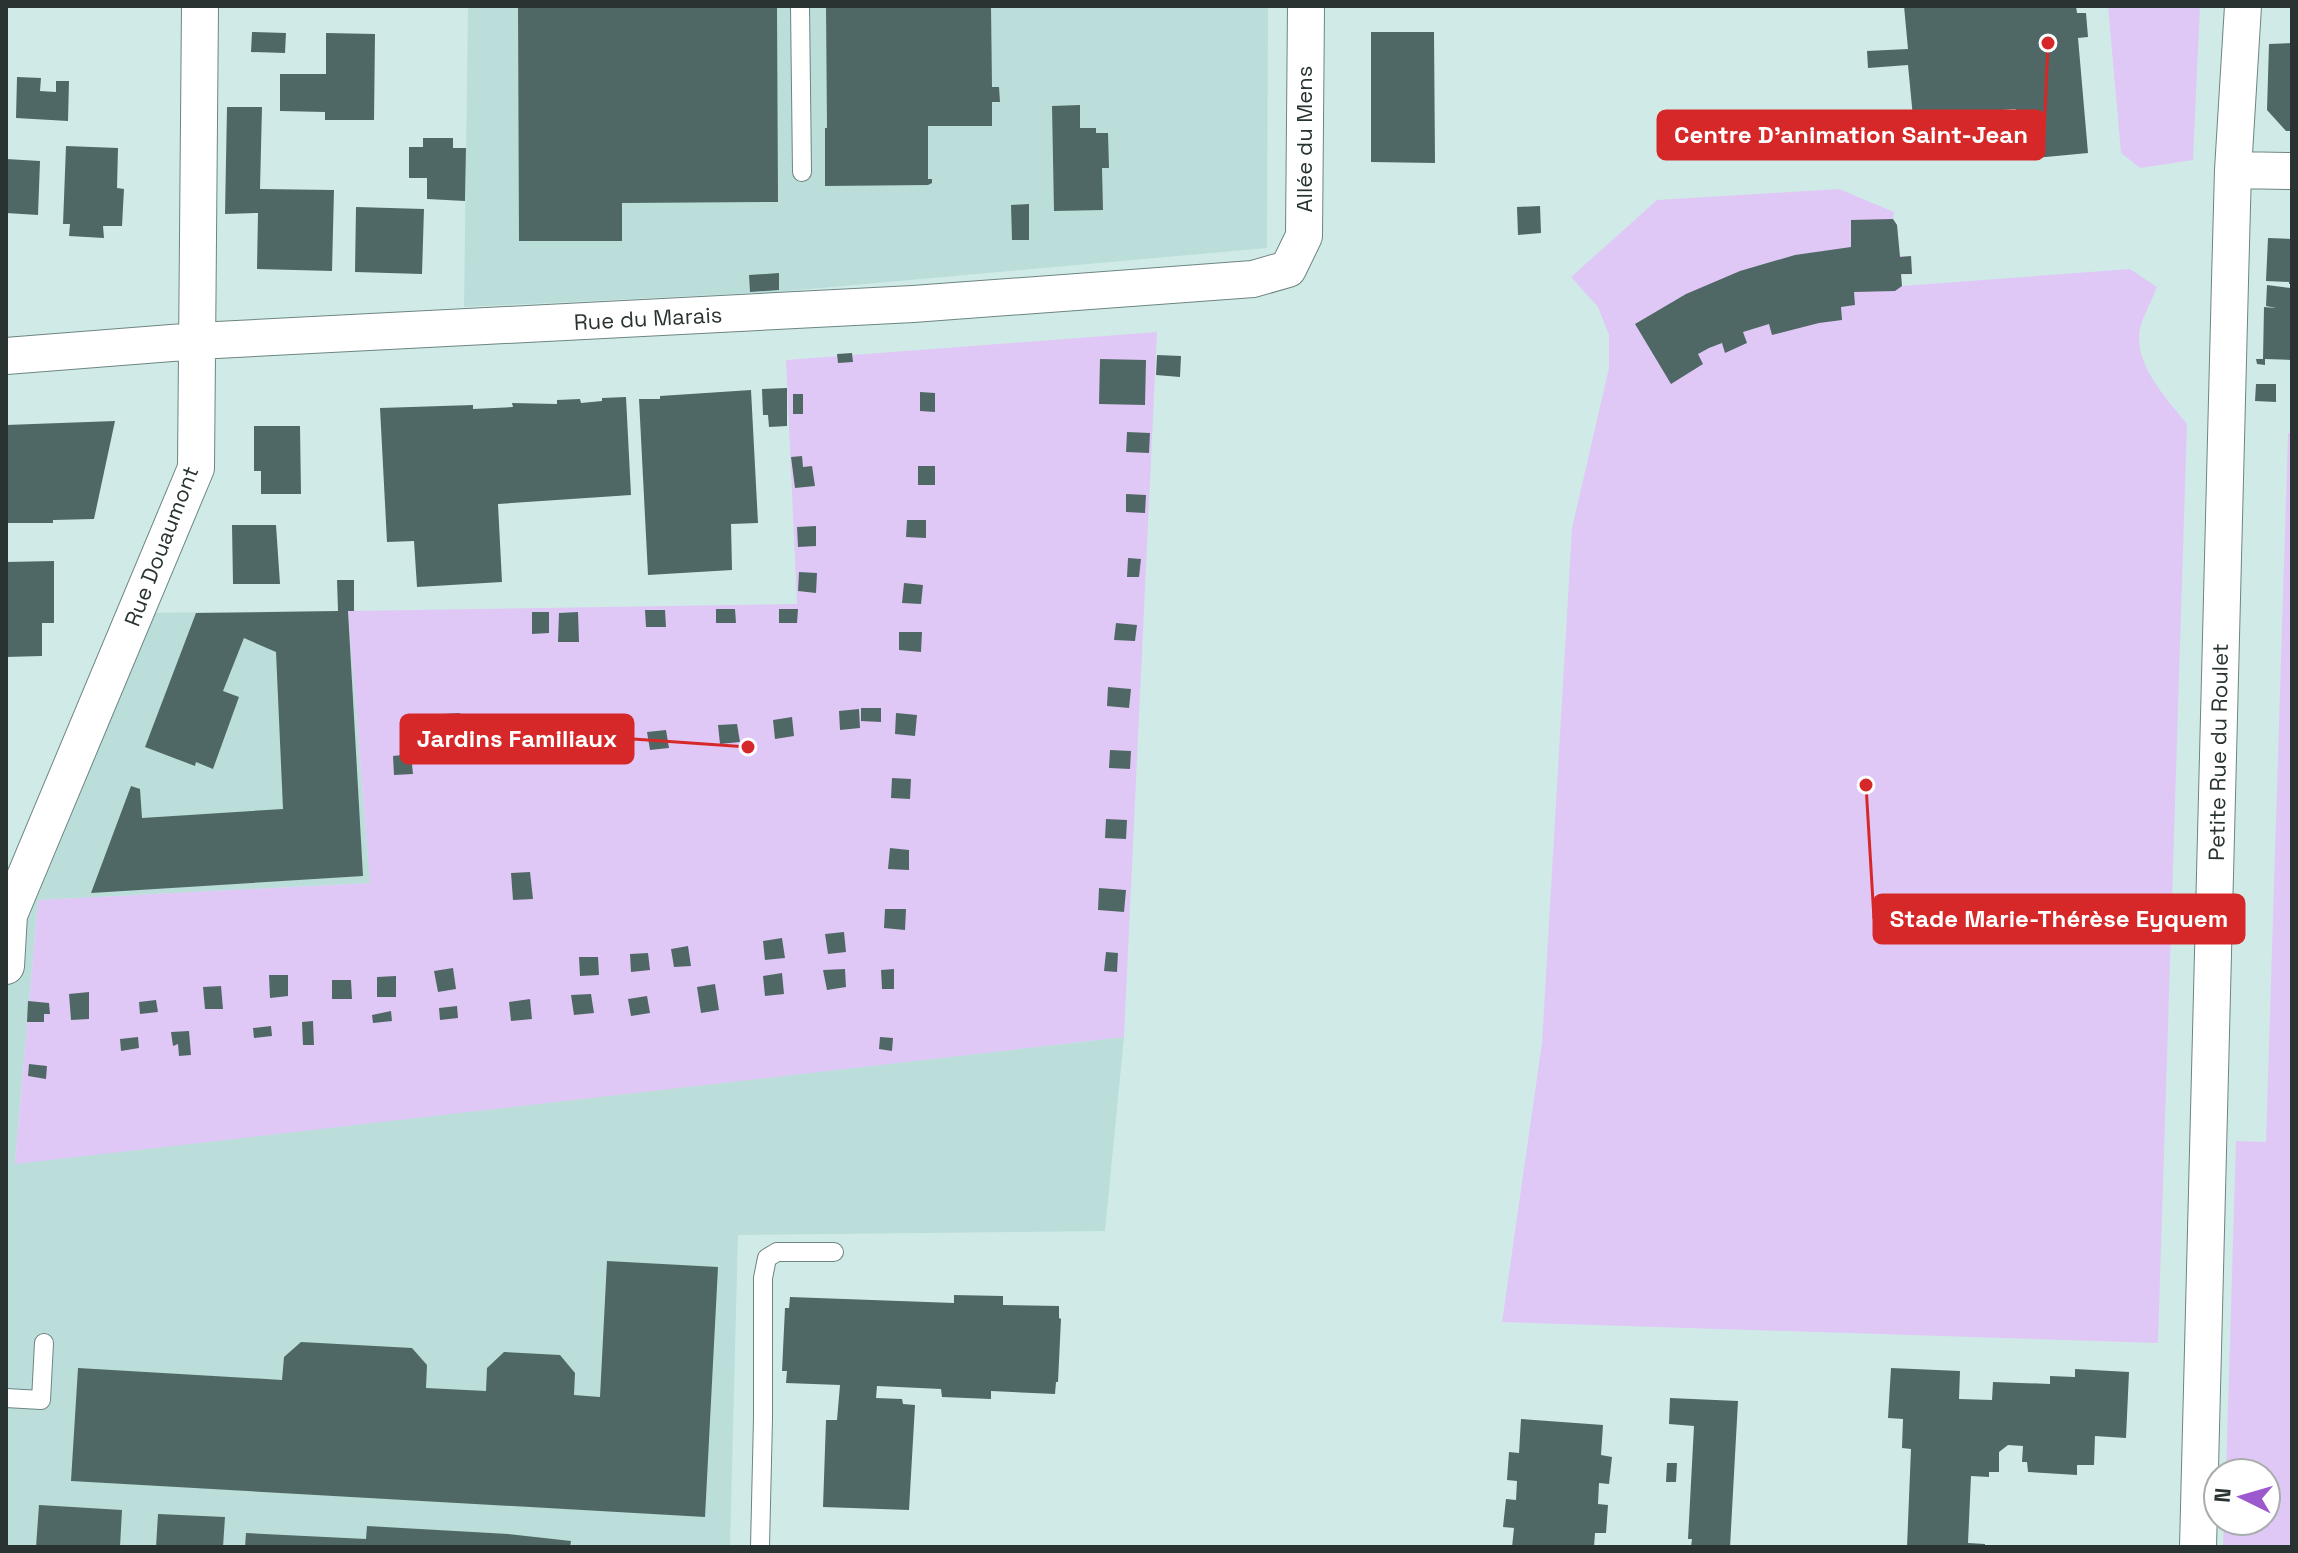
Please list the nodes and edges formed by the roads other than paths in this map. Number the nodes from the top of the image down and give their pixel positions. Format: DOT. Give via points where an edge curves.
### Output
graph roads {
  1 [pos="200,6"];
  2 [pos="800,6"];
  3 [pos="1306,6"];
  4 [pos="2243,6"];
  5 [pos="2233,170"];
  6 [pos="2292,171"];
  7 [pos="802,172"];
  8 [pos="1288,269"];
  9 [pos="197,341"];
  10 [pos="6,356"];
  11 [pos="6,966"];
  12 [pos="834,1252"];
  13 [pos="44,1343"];
  14 [pos="6,1398"];
  15 [pos="760,1547"];
  16 [pos="2198,1547"];
  1 -- 9 [label="street, Rue Douaumont"];
  2 -- 7 [label="lane"];
  3 -- 8 [label="street, Allée du Mens" via="1304,236"];
  4 -- 5 [label="street, Petite Rue du Roulet"];
  5 -- 6 [label="street"];
  5 -- 16 [label="street, Petite Rue du Roulet"];
  8 -- 9 [label="street, Rue du Marais" via="1253,279 929,303"];
  9 -- 10 [label="street, Rue du Marais"];
  9 -- 11 [label="street, Rue Douaumont" via="196,468 9,915"];
  12 -- 15 [label="lane" via="777,1252 767,1258"];
  13 -- 14 [label="lane" via="41,1400"];
}
